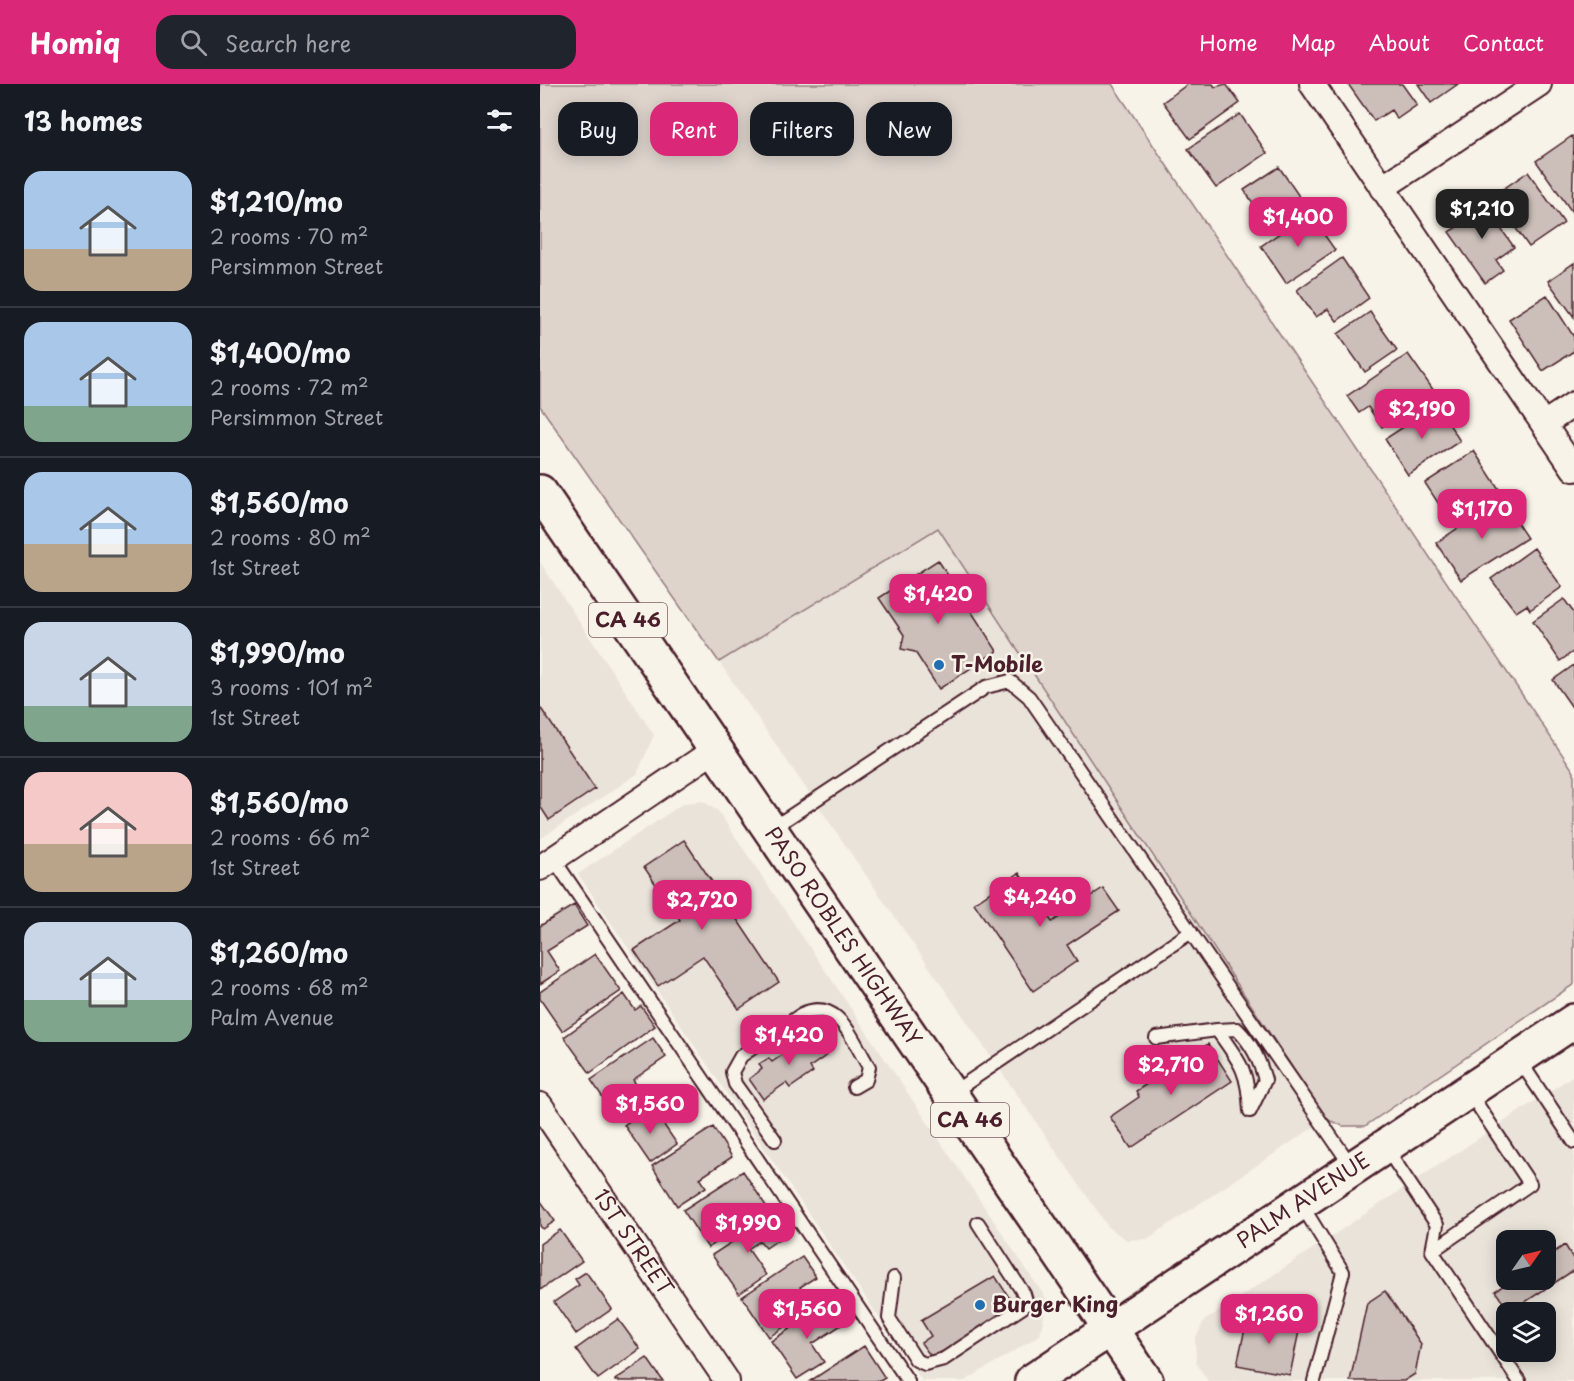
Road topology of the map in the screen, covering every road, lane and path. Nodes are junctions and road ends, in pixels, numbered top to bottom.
1 (1312, 84) edge
2 (1539, 84) edge
3 (1382, 188) junction
4 (1574, 404) edge
5 (1544, 424) junction
6 (1574, 469) edge
7 (540, 492) edge
8 (716, 749) junction
9 (771, 829) junction
10 (547, 863) edge
11 (1191, 932) junction
12 (1574, 1021) edge
13 (1217, 1030) junction
14 (1156, 1038) dead end
15 (1518, 1058) junction
16 (854, 1087) dead end
17 (1469, 1091) junction
18 (952, 1093) junction
19 (540, 1105) edge
20 (775, 1140) dead end
21 (1574, 1142) edge
22 (1385, 1147) junction
23 (1352, 1168) junction
24 (1301, 1203) junction
25 (978, 1223) dead end
26 (1432, 1251) junction
27 (894, 1278) dead end
28 (1111, 1328) junction
29 (727, 1381) edge
30 (908, 1381) edge
31 (1032, 1381) edge
32 (1146, 1381) edge
33 (1314, 1381) edge
34 (1519, 1381) edge

1 - 3 street
2 - 3 street
3 - 5 street
4 - 5 street
5 - 6 street
7 - 8 main road, PASO ROBLES HIGHWAY / CA 46
8 - 9 main road, PASO ROBLES HIGHWAY / CA 46
8 - 10 street
9 - 11 lane
9 - 18 main road, PASO ROBLES HIGHWAY / CA 46
10 - 30 lane
11 - 18 lane
11 - 23 lane
12 - 15 main road, PALM AVENUE
13 - 13 lane
13 - 14 lane
15 - 17 main road, PALM AVENUE
15 - 21 lane
16 - 20 lane
17 - 22 main road, PALM AVENUE
17 - 26 lane
18 - 28 main road, PASO ROBLES HIGHWAY / CA 46
19 - 29 street, 1ST STREET
22 - 23 main road, PALM AVENUE
22 - 26 lane
23 - 24 main road, PALM AVENUE
24 - 28 main road, PALM AVENUE
24 - 33 lane
25 - 27 lane
26 - 34 lane
28 - 31 main road, PALM AVENUE
28 - 32 main road, PASO ROBLES HIGHWAY / CA 46

